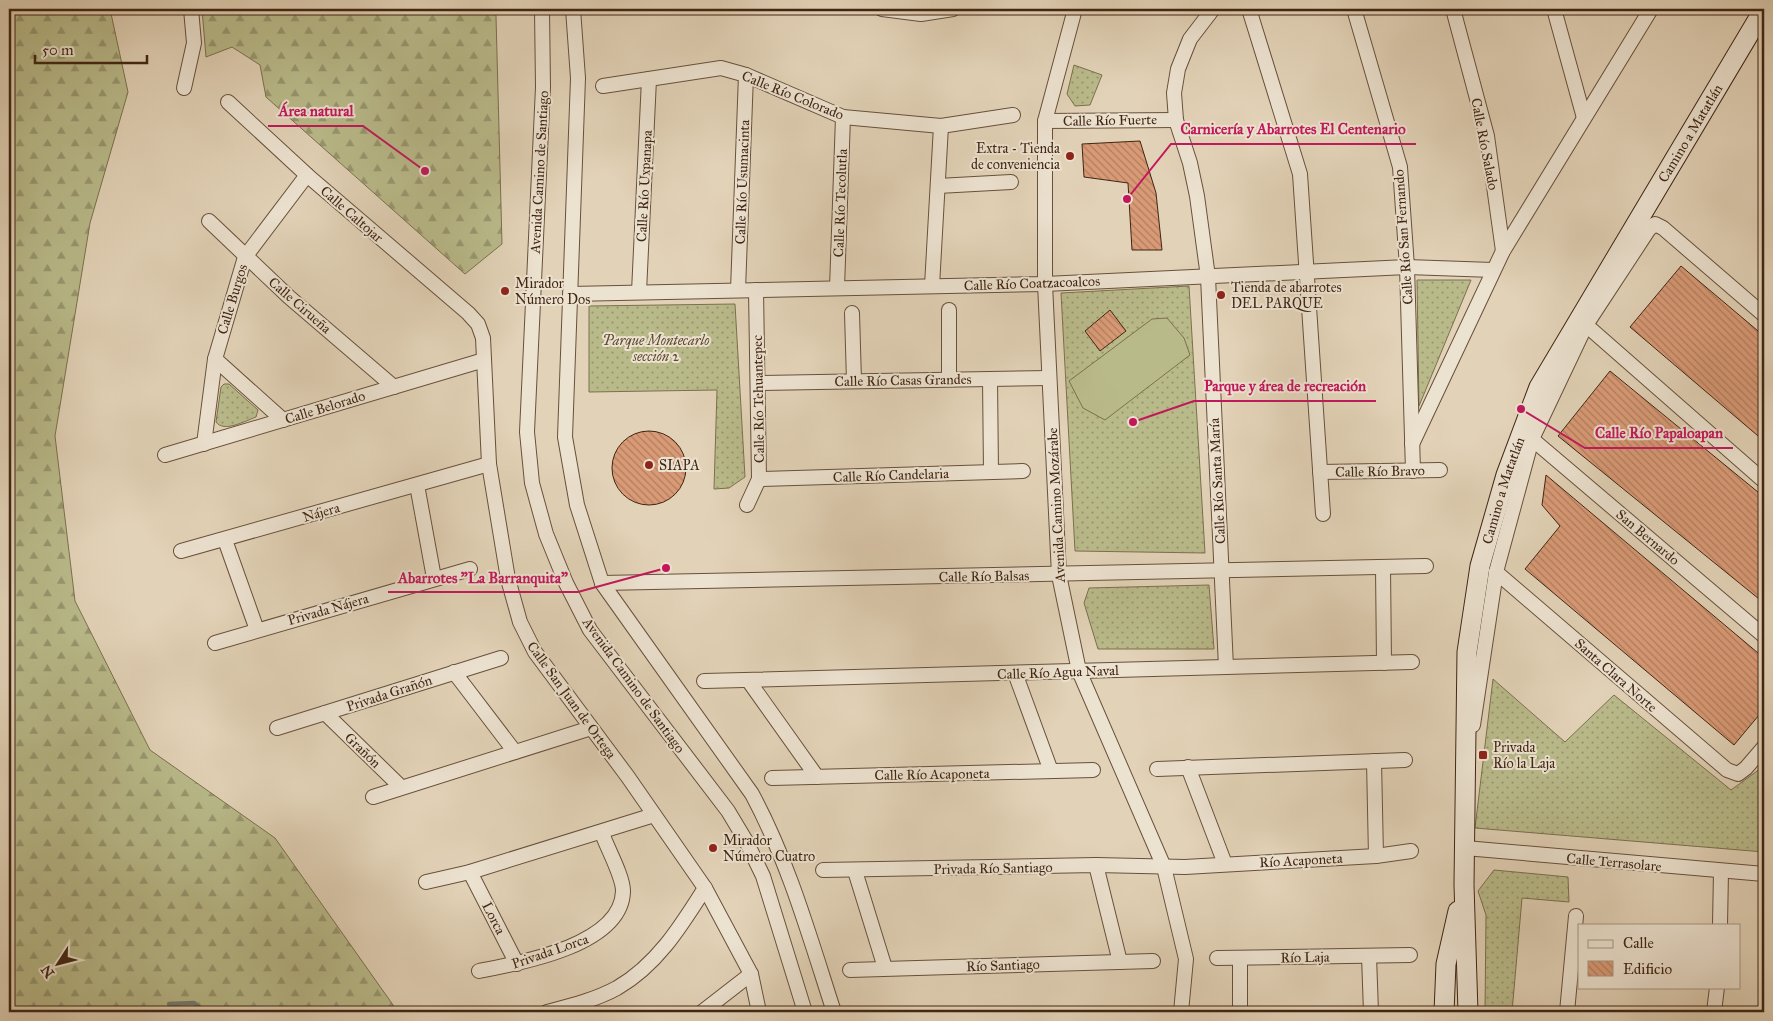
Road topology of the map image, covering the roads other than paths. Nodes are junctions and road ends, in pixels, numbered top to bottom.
1 (191, 9) edge
2 (542, 9) edge
3 (573, 9) edge
4 (882, 9) edge
5 (953, 9) edge
6 (1075, 9) edge
7 (1213, 9) edge
8 (1249, 9) edge
9 (1354, 9) edge
10 (1453, 9) edge
11 (1554, 9) edge
12 (1651, 9) edge
13 (1764, 9) edge
14 (746, 75) junction
15 (648, 79) junction
16 (603, 86) dead end
17 (184, 88) dead end
18 (228, 102) dead end
19 (1013, 115) dead end
20 (843, 117) junction
21 (1584, 118) junction
22 (1176, 120) junction
23 (1045, 121) junction
24 (941, 126) junction
25 (307, 175) junction
26 (1011, 182) dead end
27 (938, 186) junction
28 (209, 222) dead end
29 (1503, 251) junction
30 (245, 257) junction
31 (1407, 267) junction
32 (1493, 270) junction
33 (1308, 272) junction
34 (1208, 276) junction
35 (1045, 284) junction
36 (932, 286) junction
37 (837, 288) junction
38 (738, 290) junction
39 (756, 290) junction
40 (639, 292) junction
41 (570, 294) junction
42 (949, 310) dead end
43 (852, 313) dead end
44 (1764, 315) edge
45 (478, 324) joint
46 (1586, 325) junction
47 (215, 359) junction
48 (484, 360) junction
49 (1049, 378) junction
50 (950, 379) junction
51 (990, 379) junction
52 (854, 381) junction
53 (758, 383) junction
54 (394, 386) junction
55 (283, 420) junction
56 (1532, 438) junction
57 (204, 444) junction
58 (1412, 444) junction
59 (165, 455) dead end
60 (489, 464) junction
61 (1440, 470) dead end
62 (1023, 471) dead end
63 (1413, 471) junction
64 (990, 472) junction
65 (1320, 472) junction
66 (759, 479) junction
67 (1764, 481) edge
68 (417, 485) junction
69 (747, 505) dead end
70 (1323, 514) dead end
71 (224, 540) junction
72 (181, 551) dead end
73 (1426, 566) dead end
74 (1383, 567) junction
75 (470, 569) dead end
76 (1221, 571) junction
77 (1496, 572) junction
78 (1058, 575) junction
79 (434, 578) junction
80 (602, 583) junction
81 (257, 630) junction
82 (1764, 636) edge
83 (215, 644) dead end
84 (501, 658) dead end
85 (1412, 662) dead end
86 (1384, 663) junction
87 (1226, 667) junction
88 (1079, 671) junction
89 (454, 672) junction
90 (1015, 673) junction
91 (748, 680) junction
92 (704, 682) dead end
93 (325, 713) junction
94 (277, 728) dead end
95 (591, 728) junction
96 (1764, 747) edge
97 (515, 752) junction
98 (1405, 760) dead end
99 (1374, 761) junction
100 (1188, 767) junction
101 (1157, 769) dead end
102 (1093, 770) dead end
103 (1051, 771) junction
104 (1464, 773) junction
105 (818, 777) junction
106 (772, 778) dead end
107 (401, 787) junction
108 (373, 797) dead end
109 (654, 815) junction
110 (602, 833) junction
111 (1465, 848) junction
112 (1411, 851) dead end
113 (1376, 856) junction
114 (1225, 864) junction
115 (1096, 865) junction
116 (1164, 867) junction
117 (823, 870) dead end
118 (855, 871) junction
119 (470, 872) junction
120 (1721, 872) junction
121 (1764, 874) edge
122 (426, 882) dead end
123 (1464, 886) junction
124 (705, 888) junction
125 (1576, 916) dead end
126 (1720, 924) edge
127 (1410, 955) dead end
128 (1576, 955) edge
129 (1369, 956) junction
130 (1217, 958) dead end
131 (1240, 958) junction
132 (1153, 961) dead end
133 (1120, 962) junction
134 (518, 964) junction
135 (886, 968) junction
136 (850, 970) dead end
137 (480, 971) dead end
138 (750, 974) junction
139 (1716, 988) edge
140 (547, 1012) edge
141 (702, 1012) edge
142 (759, 1012) edge
143 (805, 1012) edge
144 (834, 1012) edge
145 (1181, 1012) edge
146 (1240, 1012) edge
147 (1371, 1012) edge
148 (1444, 1012) edge
149 (1468, 1012) edge
150 (1567, 1012) edge
151 (1714, 1012) edge

1 - 17 street
2 - 143 street, Avenida Camino de Santiago
3 - 41 street
4 - 5 street
6 - 23 street, Avenida Camino Mozárabe
7 - 22 street, Calle Río Santa María
8 - 33 street
9 - 31 street, Calle Río San Fernando
10 - 29 street, Calle Río Salado
11 - 21 street
12 - 21 street
13 - 104 street, Camino a Matatlán
14 - 15 street, Calle Río Colorado
14 - 20 street, Calle Río Colorado
14 - 38 street, Calle Río Usumacinta
15 - 16 street, Calle Río Colorado
15 - 40 street, Calle Río Uxpanapa
18 - 25 street, Calle Caltojar
19 - 24 street, Calle Río Colorado
20 - 24 street, Calle Río Colorado
20 - 37 street, Calle Río Tecolutla
21 - 29 street
22 - 23 street, Calle Río Fuerte
22 - 34 street, Calle Río Santa María
23 - 35 street, Avenida Camino Mozárabe
24 - 27 street
25 - 30 street, Calle Burgos
25 - 45 street, Calle Caltojar
26 - 27 street
27 - 36 street
28 - 30 street, Calle Cirueña
29 - 32 street
30 - 47 street, Calle Burgos
30 - 54 street, Calle Cirueña
31 - 32 street, Calle Río Coatzacoalcos
31 - 33 street, Calle Río Coatzacoalcos
31 - 58 street, Calle Río San Fernando
32 - 58 street
33 - 34 street, Calle Río Coatzacoalcos
33 - 65 street
34 - 35 street, Calle Río Coatzacoalcos
34 - 76 street, Calle Río Santa María
35 - 36 street, Calle Río Coatzacoalcos
35 - 49 street, Avenida Camino Mozárabe
36 - 37 street, Calle Río Coatzacoalcos
37 - 39 street, Calle Río Coatzacoalcos
38 - 39 street, Calle Río Coatzacoalcos
38 - 40 street, Calle Río Coatzacoalcos
39 - 53 street, Calle Río Tehuantepec
40 - 41 street, Calle Río Coatzacoalcos
41 - 80 street
42 - 50 street
43 - 52 street
44 - 46 street
45 - 48 street, Calle San Juan de Ortega
46 - 56 street
46 - 67 street
47 - 55 street
47 - 57 street, Calle Burgos
48 - 54 street, Calle Belorado
48 - 60 street, Calle San Juan de Ortega
49 - 51 street, Calle Río Casas Grandes
49 - 78 street, Avenida Camino Mozárabe
50 - 51 street, Calle Río Casas Grandes
50 - 52 street, Calle Río Casas Grandes
51 - 64 street
52 - 53 street, Calle Río Casas Grandes
53 - 66 street, Calle Río Tehuantepec
54 - 55 street, Calle Belorado
55 - 57 street, Calle Belorado
56 - 77 street
56 - 82 street, San Bernardo
57 - 59 street, Calle Belorado
58 - 63 street, Calle Río San Fernando
60 - 68 street, Nájera
60 - 95 street, Calle San Juan de Ortega
61 - 63 street, Calle Río Bravo
62 - 64 street, Calle Río Candelaria
63 - 65 street, Calle Río Bravo
64 - 66 street, Calle Río Candelaria
65 - 70 street
66 - 69 street, Calle Río Tehuantepec
68 - 71 street, Nájera
68 - 79 street
71 - 72 street, Nájera
71 - 81 street
73 - 74 street, Calle Río Balsas
74 - 76 street, Calle Río Balsas
74 - 86 street
75 - 79 street, Privada Nájera
76 - 78 street, Calle Río Balsas
76 - 87 street, Calle Río Santa María
77 - 96 street, Santa Clara Norte
77 - 104 street
78 - 80 street, Calle Río Balsas
78 - 88 street, Avenida Camino Mozárabe
79 - 81 street, Privada Nájera
80 - 144 street
81 - 83 street, Privada Nájera
84 - 89 street, Privada Grañón
85 - 86 street, Calle Río Agua Naval
86 - 87 street, Calle Río Agua Naval
87 - 88 street, Calle Río Agua Naval
88 - 90 street, Calle Río Agua Naval
88 - 116 street, Avenida Camino Mozárabe
89 - 93 street, Privada Grañón
89 - 97 street
90 - 91 street, Calle Río Agua Naval
90 - 103 street
91 - 92 street, Calle Río Agua Naval
91 - 105 street
93 - 94 street, Privada Grañón
93 - 107 street, Grañón
95 - 97 street
95 - 109 street, Calle San Juan de Ortega
97 - 107 street
98 - 99 street
99 - 100 street
99 - 113 street
100 - 101 street
100 - 114 street
102 - 103 street, Calle Río Acaponeta
103 - 105 street, Calle Río Acaponeta
104 - 111 street, Camino a Matatlán
105 - 106 street, Calle Río Acaponeta
107 - 108 street
109 - 110 street
109 - 124 street, Calle San Juan de Ortega
110 - 119 street
110 - 134 street, Privada Lorca
111 - 120 street, Calle Terrasolare
111 - 123 street, Camino a Matatlán
112 - 113 street, Río Acaponeta
113 - 114 street, Río Acaponeta
114 - 116 street, Río Acaponeta
115 - 116 street, Privada Río Santiago
115 - 118 street, Privada Río Santiago
115 - 133 street
116 - 145 street, Avenida Camino Mozárabe
117 - 118 street, Privada Río Santiago
118 - 135 street
119 - 122 street
119 - 134 street, Lorca
120 - 121 street, Calle Terrasolare
120 - 126 street
123 - 148 street, Camino a Matatlán
123 - 149 street, Camino a Matatlán
124 - 138 street, Calle San Juan de Ortega
124 - 140 street
125 - 128 street
127 - 129 street, Río Laja
128 - 150 street
129 - 131 street, Río Laja
129 - 147 street
130 - 131 street, Río Laja
131 - 146 street
132 - 133 street, Río Santiago
133 - 135 street, Río Santiago
134 - 137 street, Privada Lorca
135 - 136 street, Río Santiago
138 - 141 street
138 - 142 street, Calle San Juan de Ortega
139 - 151 street

